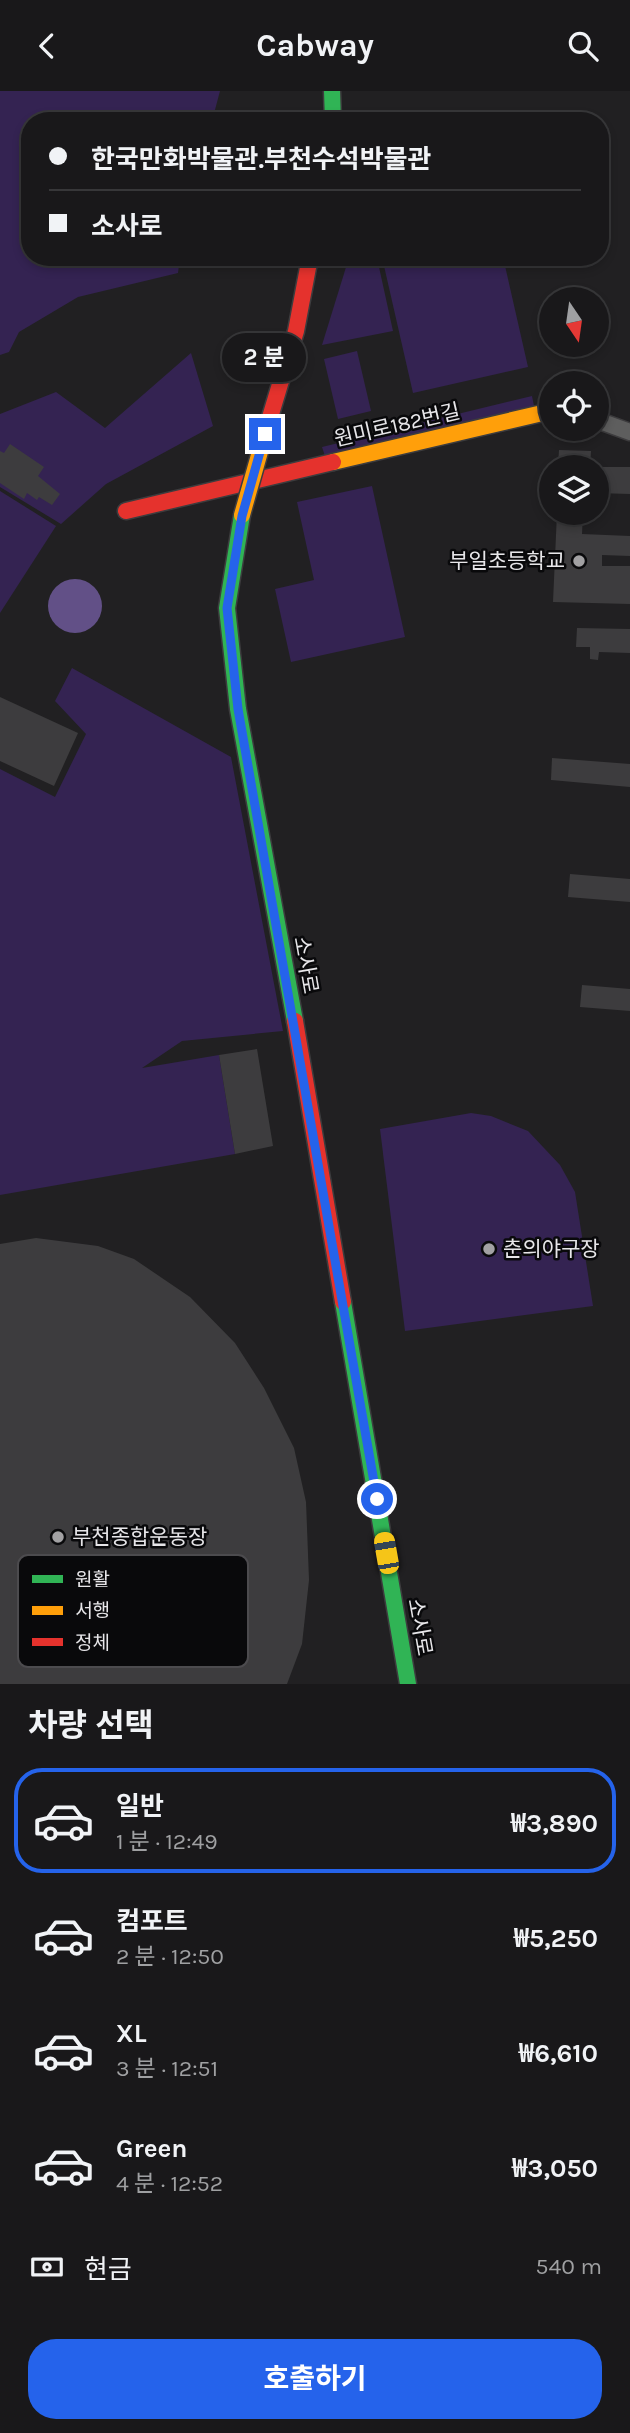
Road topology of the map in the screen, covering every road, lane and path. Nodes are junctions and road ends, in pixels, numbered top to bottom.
1 (332, 91) edge
2 (333, 112) edge
3 (308, 266) edge
4 (539, 414) edge
5 (609, 424) edge
6 (630, 432) edge
7 (126, 511) dead end
8 (408, 1684) edge

1 - 2 street
3 - 8 street, 소사로, bridge
4 - 7 street, 원미로182번길
5 - 6 street

